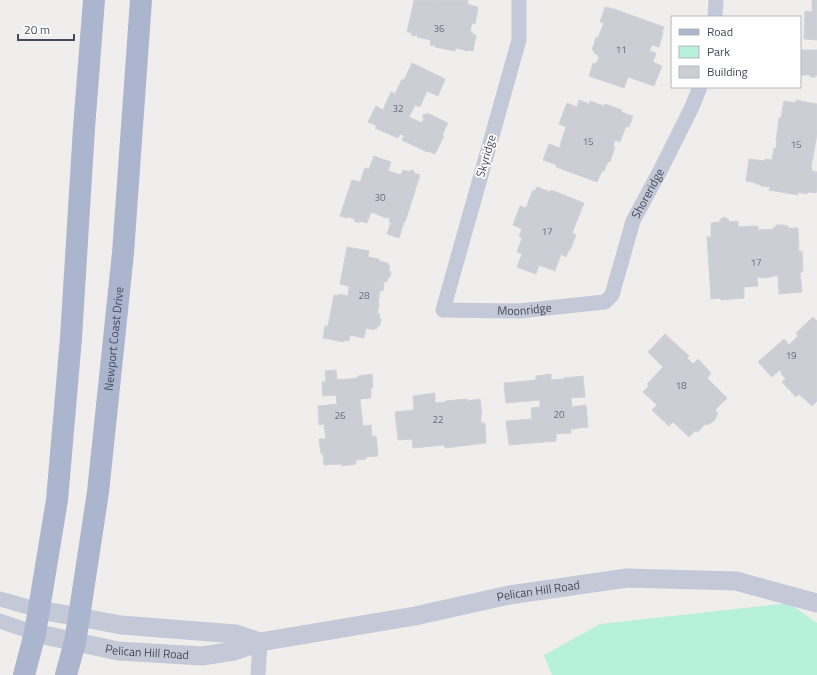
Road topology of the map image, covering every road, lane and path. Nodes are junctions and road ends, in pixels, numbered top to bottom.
1 (94, 0) edge
2 (141, 0) edge
3 (518, 0) edge
4 (716, 0) edge
5 (715, 16) edge
6 (700, 88) edge
7 (605, 302) joint
8 (443, 310) joint
9 (0, 599) edge
10 (817, 602) edge
11 (39, 610) junction
12 (79, 616) junction
13 (0, 621) edge
14 (34, 633) junction
15 (74, 642) junction
16 (260, 642) junction
17 (24, 675) edge
18 (66, 675) edge
19 (258, 675) edge

1 - 11 main road
2 - 12 main road, Newport Coast Drive
3 - 8 street, Skyridge
4 - 5 street
6 - 7 street, Shoreridge
7 - 8 street, Moonridge
9 - 11 street
10 - 16 street, Pelican Hill Road
11 - 12 street, Pelican Hill Road
11 - 14 main road
12 - 15 main road, Newport Coast Drive
12 - 16 street, Pelican Hill Road
13 - 14 street
14 - 15 street, Pelican Hill Road
14 - 17 main road
15 - 16 street, Pelican Hill Road
15 - 18 main road, Newport Coast Drive
16 - 19 street

